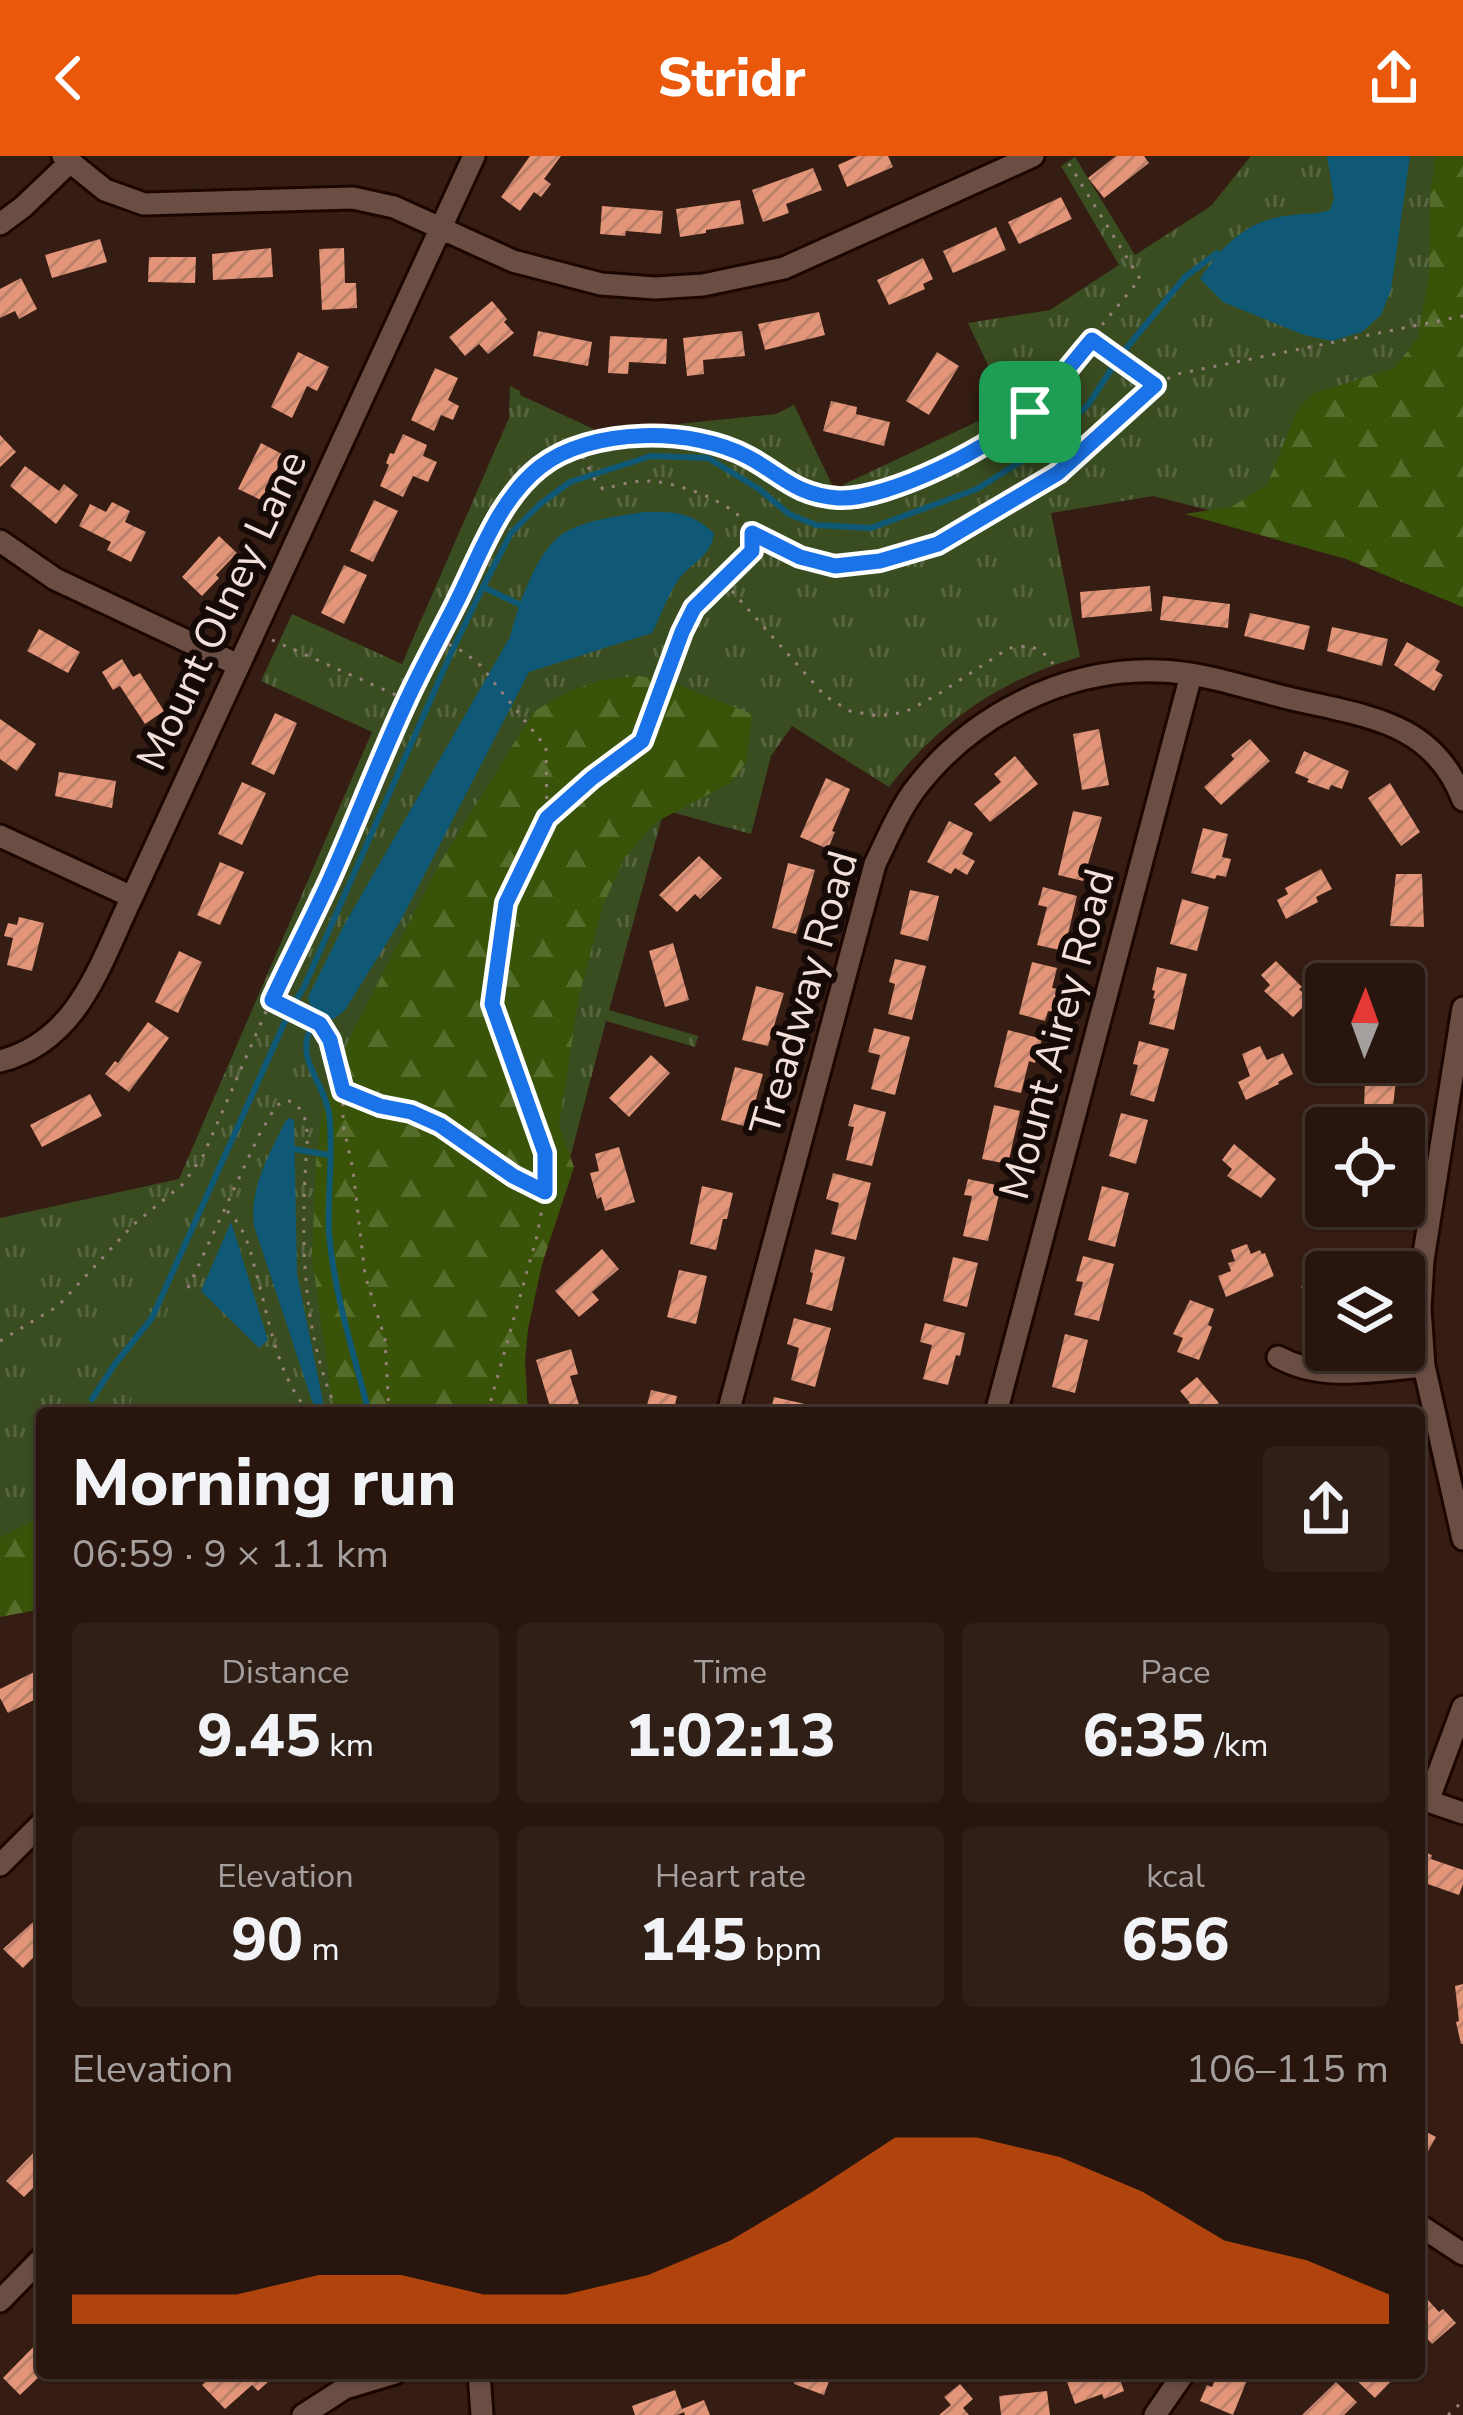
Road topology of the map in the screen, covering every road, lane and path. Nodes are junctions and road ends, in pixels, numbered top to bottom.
1 (474, 156) edge
2 (1033, 156) edge
3 (1064, 156) edge
4 (66, 159) edge
5 (0, 224) edge
6 (441, 227) junction
7 (1463, 316) edge
8 (1092, 340) junction
9 (1155, 385) junction
10 (578, 447) junction
11 (752, 533) junction
12 (0, 541) edge
13 (723, 581) junction
14 (253, 631) junction
15 (438, 639) junction
16 (238, 665) junction
17 (1191, 675) junction
18 (1062, 685) junction
19 (407, 700) junction
20 (1463, 800) edge
21 (547, 818) junction
22 (0, 836) edge
23 (132, 896) junction
24 (272, 1000) junction
25 (1463, 1008) edge
26 (0, 1061) edge
27 (343, 1091) junction
28 (307, 1145) dead end
29 (306, 1158) dead end
30 (545, 1192) junction
31 (225, 1210) junction
32 (1424, 1251) edge
33 (188, 1288) dead end
34 (0, 1341) edge
35 (1278, 1357) dead end
36 (1305, 1369) edge
37 (1425, 1370) edge
38 (1315, 1371) edge
39 (1355, 1371) edge
40 (305, 1407) edge
41 (336, 1407) edge
42 (388, 1407) edge
43 (490, 1407) edge
44 (730, 1407) edge
45 (998, 1407) edge
46 (1463, 1539) edge
47 (1463, 1707) edge
48 (1425, 1794) edge
49 (1425, 1800) edge
50 (1463, 1814) edge
51 (36, 1829) edge
52 (0, 1865) edge
53 (1425, 2229) edge
54 (1463, 2254) edge
55 (36, 2264) edge
56 (0, 2301) edge
57 (375, 2379) edge
58 (479, 2379) edge
59 (1180, 2379) edge
60 (1463, 2401) edge
61 (303, 2415) edge
62 (482, 2415) edge
63 (1155, 2415) edge
64 (1448, 2415) edge

1 - 6 street, Mount Olney Lane
2 - 6 street
3 - 8 path
4 - 5 street
4 - 6 street
6 - 14 street, Mount Olney Lane
7 - 9 path
8 - 9 path
8 - 10 path
9 - 11 path
10 - 11 path
10 - 15 path
11 - 13 path
12 - 16 street
13 - 18 path
13 - 21 path
14 - 16 street, Mount Olney Lane
14 - 19 path
15 - 19 path
15 - 21 path
16 - 23 street, Mount Olney Lane
17 - 18 street, Treadway Road
17 - 20 street, Treadway Road
17 - 45 street, Mount Airey Road
18 - 44 street, Treadway Road
19 - 24 path
21 - 30 path
22 - 23 street
23 - 26 street, Mount Olney Lane
24 - 27 path
24 - 34 path
25 - 32 street
27 - 30 path
27 - 42 path
28 - 31 path
29 - 41 path
30 - 43 path
31 - 33 path
31 - 40 path
35 - 36 street
37 - 46 street
38 - 39 street
47 - 48 street
49 - 50 street
51 - 52 street
53 - 54 street
55 - 56 street
57 - 61 street
58 - 62 street
59 - 63 street
60 - 64 path

